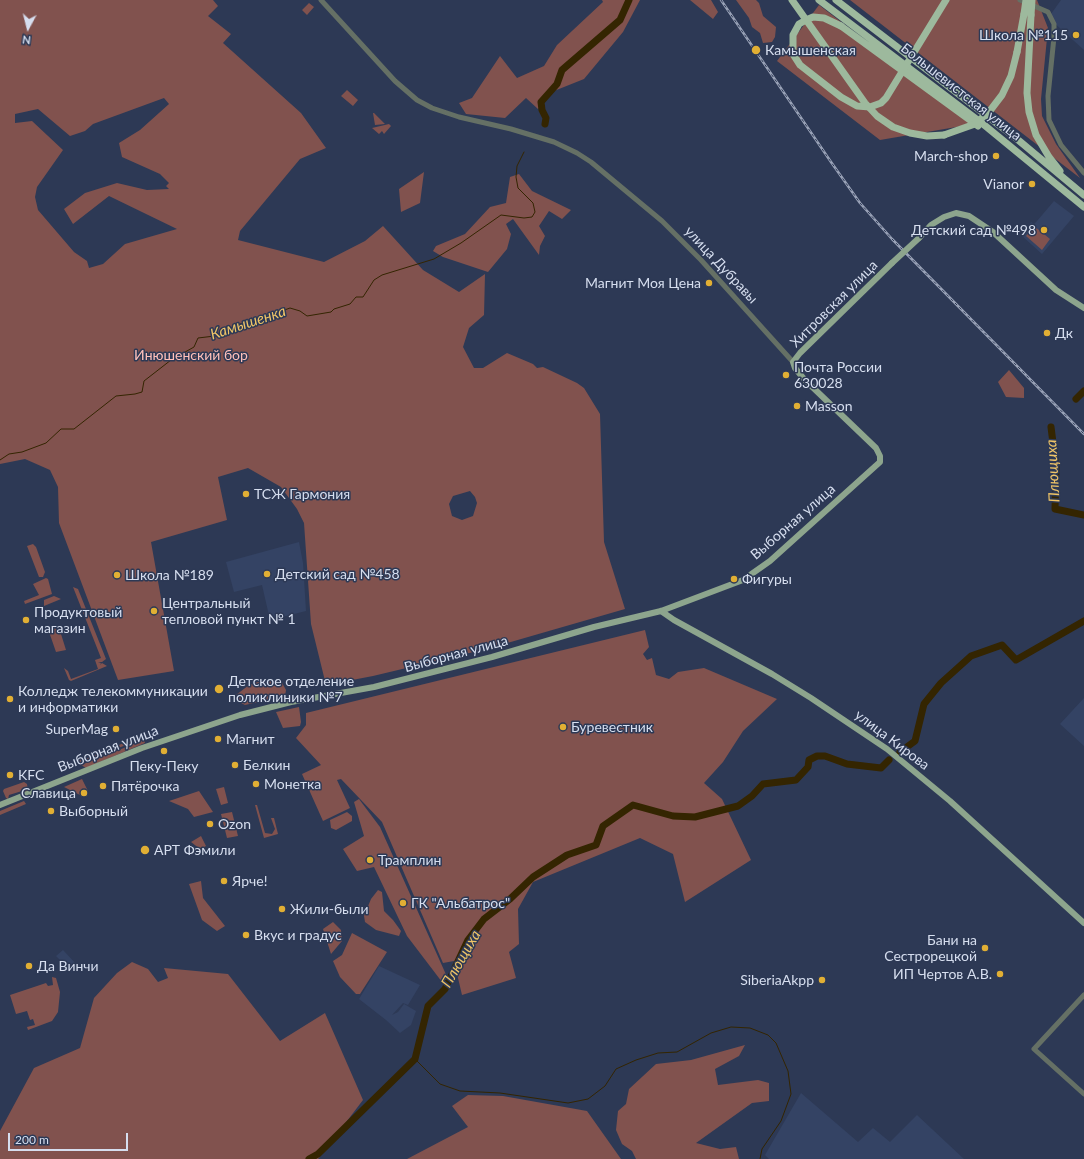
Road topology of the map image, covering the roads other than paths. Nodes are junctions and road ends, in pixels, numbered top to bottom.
1 (321, 0) edge
2 (792, 0) edge
3 (819, 0) edge
4 (836, 0) edge
5 (946, 0) edge
6 (1020, 0) edge
7 (1026, 0) edge
8 (1032, 0) edge
9 (1027, 14) junction
10 (1032, 164) junction
11 (1084, 173) edge
12 (1072, 185) junction
13 (1084, 195) edge
14 (1084, 207) edge
15 (1084, 308) edge
16 (793, 362) junction
17 (881, 458) joint
18 (662, 611) junction
19 (0, 805) edge
20 (1084, 923) edge
21 (1084, 995) edge
22 (1084, 1094) edge

1 - 16 street, улица Дубравы
2 - 9 highway, bridge
3 - 10 highway, Большевистская улица
4 - 12 highway, Большевистская улица
5 - 10 highway, bridge
6 - 11 street
7 - 9 highway, bridge
8 - 9 highway, bridge
9 - 12 highway
10 - 14 highway, Большевистская улица
12 - 13 highway, Большевистская улица
15 - 16 main road, Хитровская улица, bridge
16 - 17 main road, улица Дубравы
17 - 18 main road, Выборная улица
18 - 19 main road, Выборная улица
18 - 20 main road, улица Кирова
21 - 22 street

